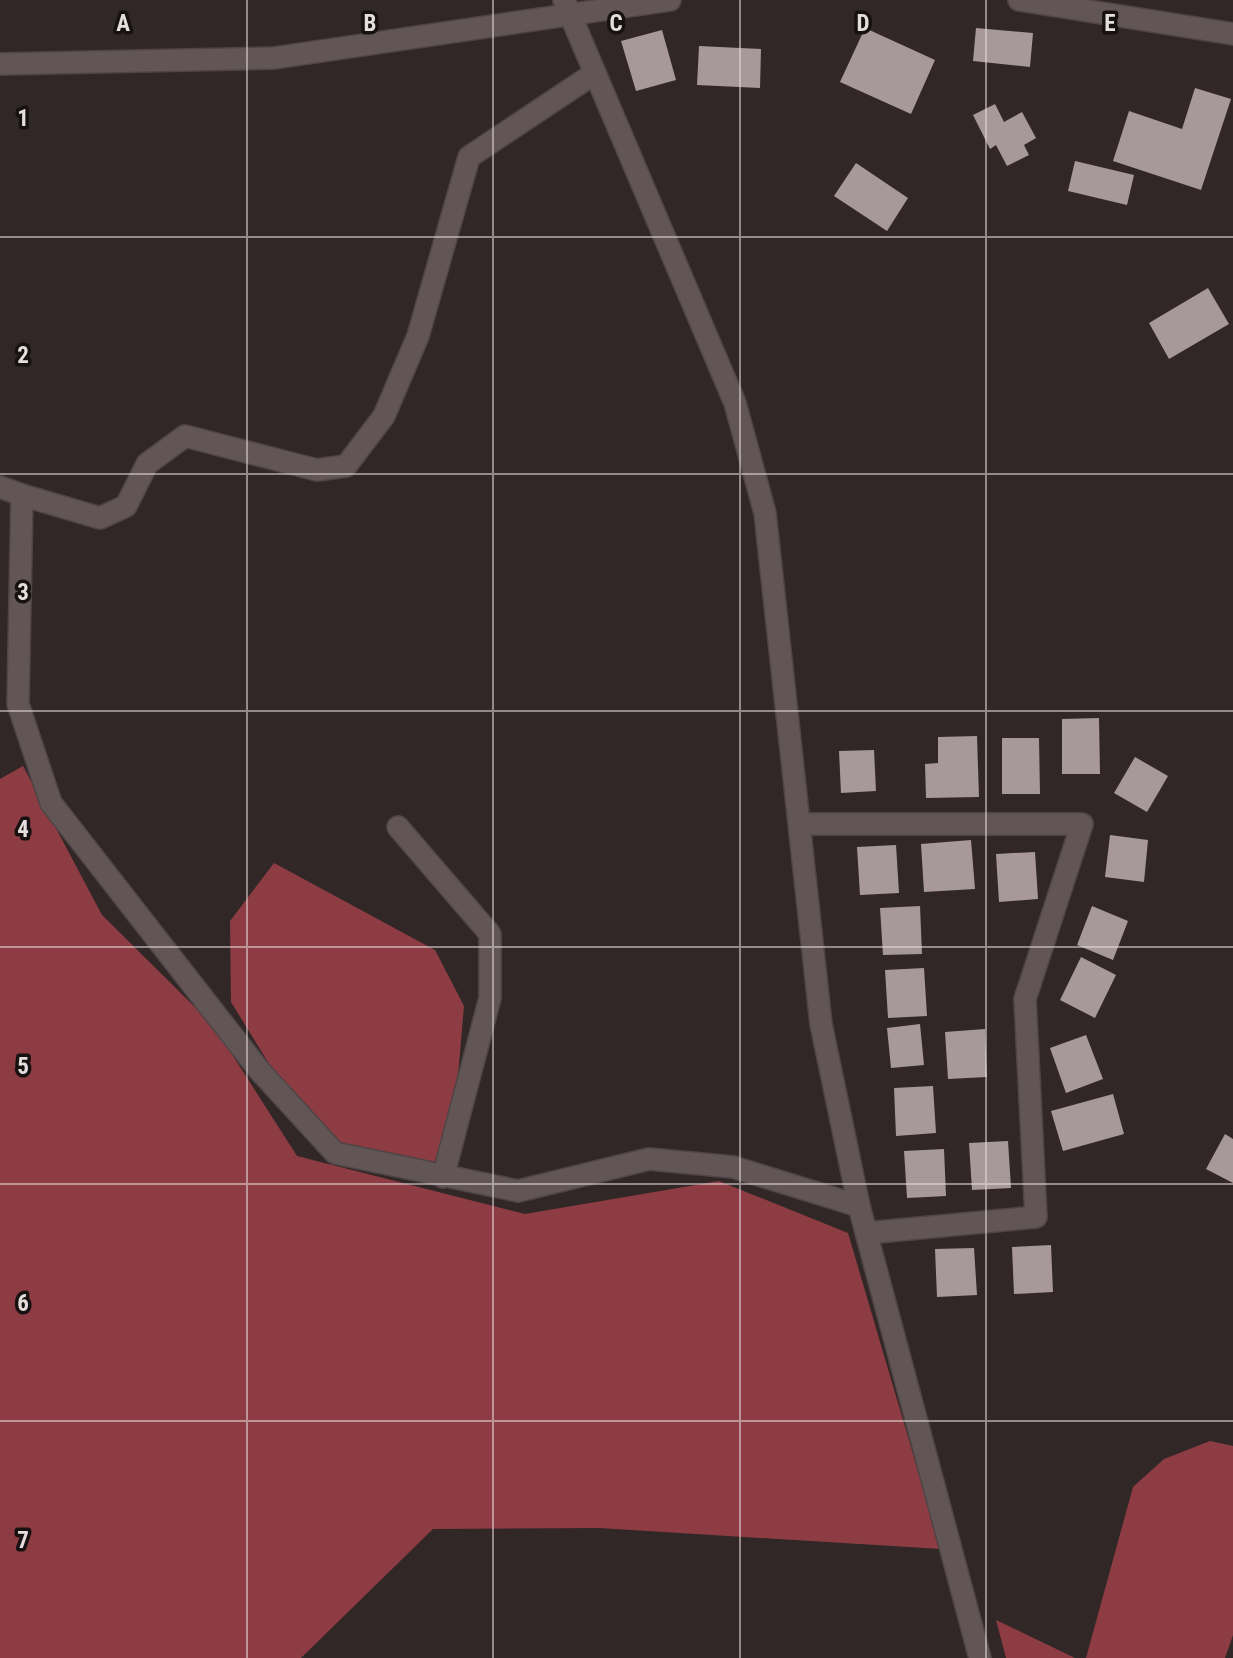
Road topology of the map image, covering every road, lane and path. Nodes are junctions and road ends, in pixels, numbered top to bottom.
1 (670, 0) edge
2 (1019, 0) edge
3 (567, 7) edge
4 (1233, 34) edge
5 (0, 64) edge
6 (595, 73) junction
7 (0, 487) edge
8 (22, 495) junction
9 (801, 824) junction
10 (398, 827) dead end
11 (443, 1177) junction
12 (859, 1206) junction
13 (867, 1233) junction
14 (980, 1658) edge

1 - 3 street
2 - 4 street
3 - 5 street
3 - 6 street
6 - 8 street
6 - 9 street
7 - 8 street
8 - 11 street
9 - 12 street
9 - 13 street
10 - 11 street
11 - 12 street
12 - 13 street
13 - 14 street

